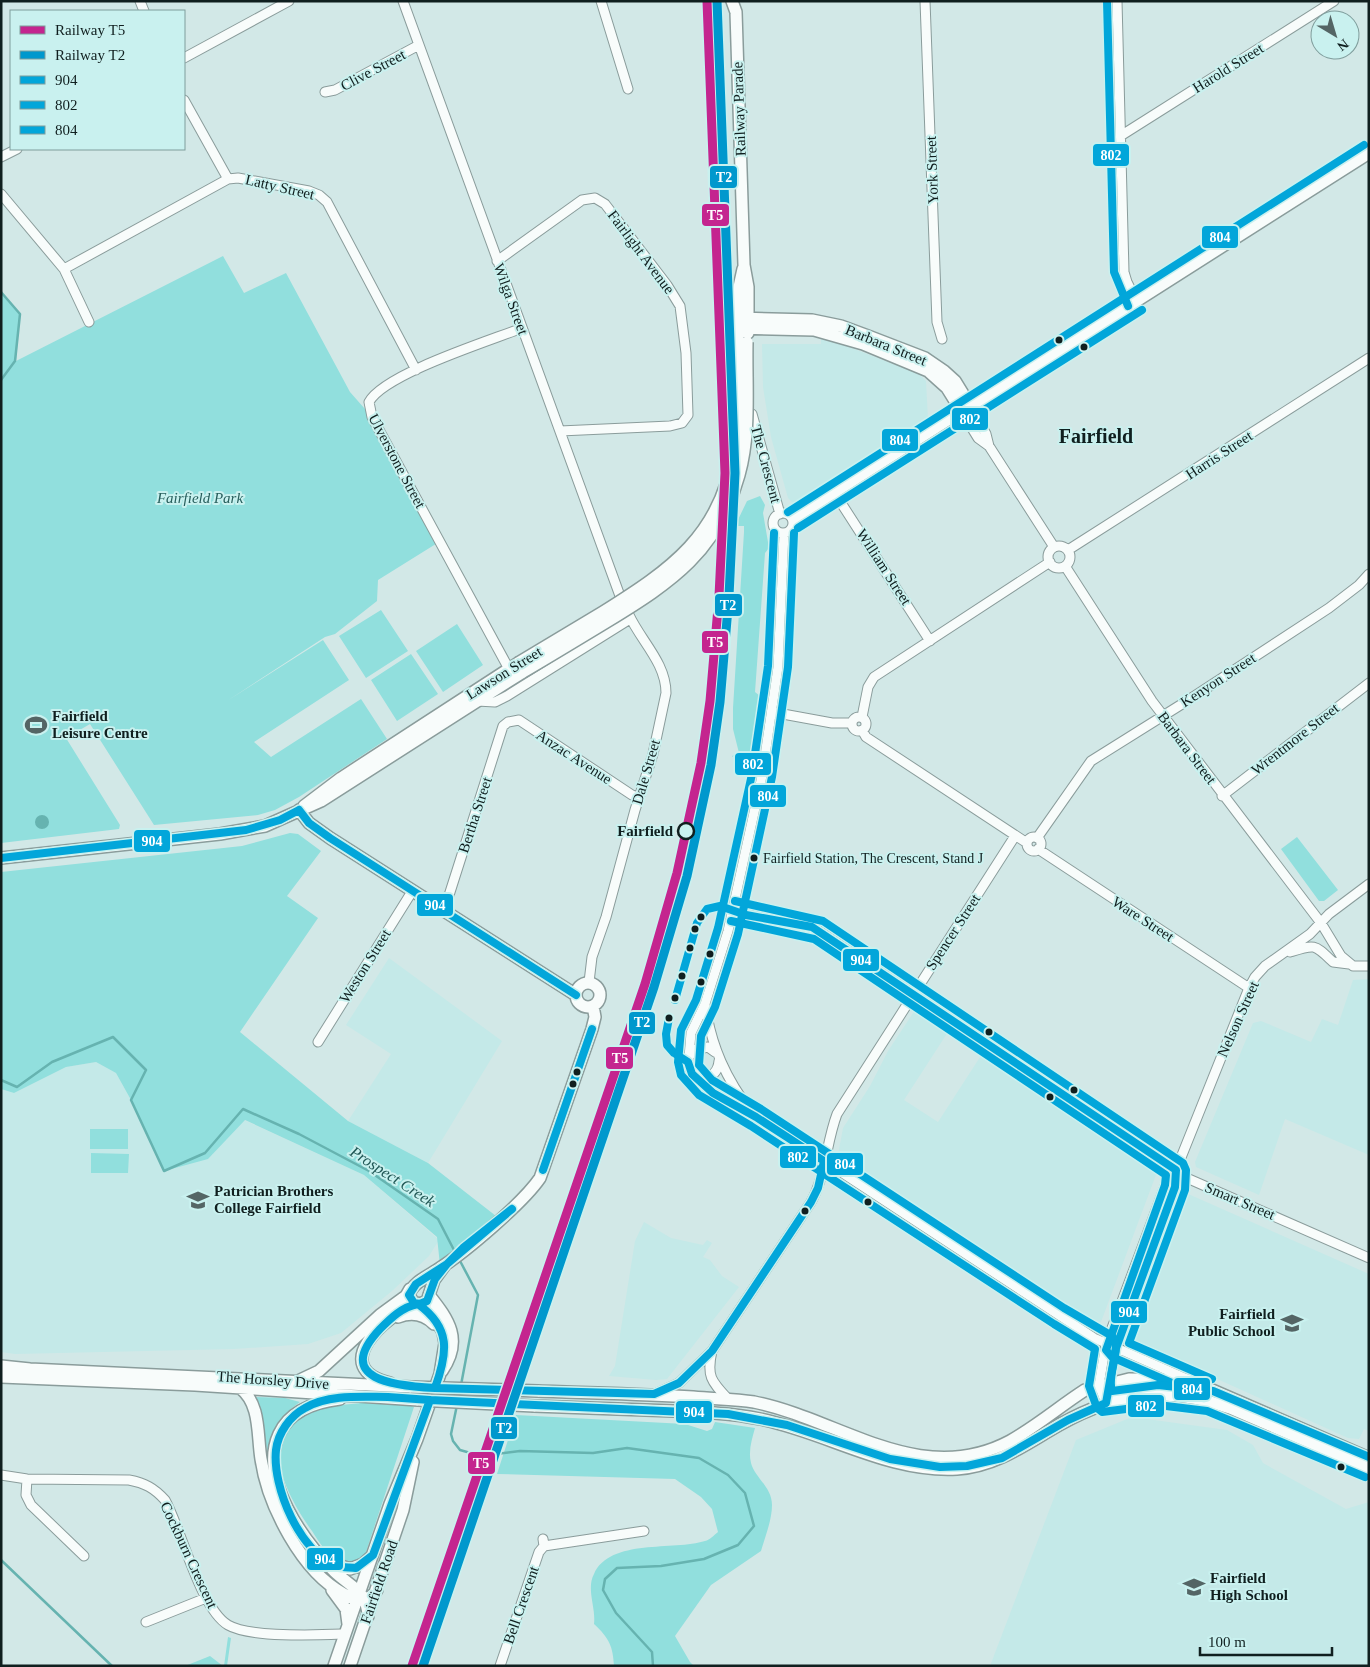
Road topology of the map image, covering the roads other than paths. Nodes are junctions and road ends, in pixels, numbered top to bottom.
1 (288, 1) edge
2 (403, 1) edge
3 (600, 1) edge
4 (925, 1) edge
5 (1117, 1) edge
6 (1334, 1) edge
7 (735, 5) edge
8 (419, 45) junction
9 (185, 57) edge
10 (628, 89) dead end
11 (325, 92) dead end
12 (185, 102) edge
13 (1122, 135) junction
14 (15, 150) edge
15 (1369, 153) edge
16 (1, 157) edge
17 (228, 179) junction
18 (1, 194) edge
19 (497, 261) junction
20 (64, 269) junction
21 (1137, 302) junction
22 (89, 322) dead end
23 (743, 323) junction
24 (522, 328) junction
25 (942, 339) dead end
26 (1369, 358) edge
27 (416, 370) junction
28 (967, 409) junction
29 (752, 414) dead end
30 (560, 431) junction
31 (836, 495) junction
32 (780, 514) junction
33 (793, 520) junction
34 (784, 533) junction
35 (1054, 547) junction
36 (1068, 550) junction
37 (1050, 562) junction
38 (1064, 566) junction
39 (1369, 574) edge
40 (620, 596) dead end
41 (630, 617) joint
42 (930, 641) junction
43 (517, 668) junction
44 (1369, 682) edge
45 (477, 701) junction
46 (772, 712) junction
47 (1163, 716) junction
48 (862, 717) junction
49 (508, 722) joint
50 (852, 723) junction
51 (862, 730) junction
52 (1222, 796) junction
53 (639, 798) junction
54 (299, 810) junction
55 (1015, 836) junction
56 (1037, 838) junction
57 (1027, 843) junction
58 (1038, 849) junction
59 (1, 858) edge
60 (1369, 884) edge
61 (412, 890) junction
62 (444, 911) junction
63 (733, 911) junction
64 (1321, 923) junction
65 (1283, 954) junction
66 (1349, 964) junction
67 (1369, 966) edge
68 (589, 982) junction
69 (1249, 988) junction
70 (912, 993) junction
71 (576, 995) junction
72 (705, 1004) junction
73 (593, 1006) junction
74 (318, 1042) dead end
75 (689, 1057) junction
76 (717, 1057) junction
77 (696, 1076) junction
78 (756, 1117) junction
79 (824, 1161) junction
80 (1176, 1170) junction
81 (1369, 1258) edge
82 (446, 1265) junction
83 (413, 1287) junction
84 (429, 1294) junction
85 (417, 1304) junction
86 (381, 1327) junction
87 (1106, 1344) junction
88 (1116, 1348) junction
89 (712, 1351) junction
90 (442, 1356) junction
91 (1, 1366) edge
92 (440, 1374) junction
93 (1, 1377) edge
94 (270, 1380) junction
95 (1189, 1380) junction
96 (1104, 1384) junction
97 (240, 1388) junction
98 (411, 1388) junction
99 (654, 1394) junction
100 (366, 1397) junction
101 (729, 1400) junction
102 (1106, 1403) junction
103 (417, 1439) junction
104 (1369, 1458) edge
105 (1369, 1468) edge
106 (1, 1475) edge
107 (27, 1479) junction
108 (644, 1531) dead end
109 (316, 1551) junction
110 (373, 1555) junction
111 (84, 1556) dead end
112 (327, 1584) junction
113 (377, 1590) junction
114 (206, 1598) junction
115 (361, 1598) junction
116 (368, 1616) junction
117 (146, 1622) dead end
118 (347, 1630) junction
119 (334, 1666) edge
120 (350, 1666) edge
121 (500, 1666) edge

1 - 9 street
2 - 8 street, Wilga Street
3 - 10 street
4 - 25 street, York Street
5 - 13 street
6 - 13 street, Harold Street
7 - 23 main road, Railway Parade
8 - 11 street, Clive Street
8 - 19 street, Wilga Street
12 - 17 street
13 - 21 street
14 - 16 street
15 - 21 main road
17 - 20 street, Latty Street
17 - 27 street, Latty Street
18 - 20 street
19 - 24 street, Wilga Street
19 - 30 street, Fairlight Avenue
20 - 22 street
21 - 28 main road
23 - 28 main road, Barbara Street
23 - 43 main road, Lawson Street, bridge
24 - 27 street, Ulverstone Street
24 - 30 street, Wilga Street
26 - 36 street, Harris Street
27 - 43 street, Ulverstone Street
28 - 31 street
28 - 35 street, Barbara Street
29 - 32 street, The Crescent
30 - 40 street, Wilga Street
31 - 33 street
31 - 42 street, William Street
32 - 33 street
32 - 34 street
33 - 34 street
34 - 46 street
35 - 36 street
35 - 37 street
36 - 38 street
37 - 38 street
37 - 42 street
38 - 47 street, Barbara Street
39 - 47 street, Kenyon Street
41 - 45 street, Lawson Street
41 - 53 street, Dale Street
42 - 48 street
43 - 45 main road, Lawson Street
43 - 54 main road, Lawson Street
44 - 52 street, Wrentmore Street
45 - 54 main road, Lawson Street
46 - 50 street
46 - 63 street
47 - 52 street, Barbara Street
47 - 56 street, Kenyon Street
48 - 50 street
48 - 51 street
49 - 53 street, Anzac Avenue
49 - 62 street, Bertha Street
50 - 51 street
51 - 55 street
52 - 64 street, Barbara Street
53 - 68 street, Dale Street
54 - 59 main road
54 - 61 main road
55 - 57 street
55 - 70 street, Spencer Street
56 - 57 street
56 - 58 street
57 - 58 street
58 - 69 street, Ware Street
60 - 64 street, Nelson Street
61 - 62 main road
61 - 74 street, Weston Street
62 - 71 main road
63 - 70 street, Smart Street
63 - 72 street
64 - 65 street, Nelson Street
64 - 66 street, Barbara Street
65 - 66 street
65 - 69 street, Nelson Street
66 - 67 street
68 - 71 main road
68 - 73 main road
69 - 80 street, Nelson Street
70 - 79 street, Spencer Street
70 - 80 street, Smart Street
71 - 73 main road
72 - 75 street
72 - 76 street
73 - 82 main road
75 - 76 street
75 - 77 street
76 - 77 street
76 - 78 street
77 - 78 street
78 - 79 street
79 - 87 street
79 - 89 street, Spencer Street
80 - 81 street, Smart Street
80 - 87 street, Nelson Street
80 - 88 street, Nelson Street
82 - 83 main road
82 - 84 main road
83 - 84 main road
83 - 85 main road
83 - 94 main road
84 - 85 main road
84 - 92 main road
85 - 86 main road
85 - 90 main road
86 - 90 main road
86 - 98 main road
87 - 88 street
87 - 96 street, Nelson Street
88 - 95 street
88 - 96 street, Nelson Street
89 - 99 street, Spencer Street
89 - 101 street
90 - 92 main road
91 - 94 main road, The Horsley Drive
92 - 103 main road, Fairfield Road
93 - 97 main road, The Horsley Drive
94 - 98 main road, The Horsley Drive
95 - 96 main road, The Horsley Drive
95 - 104 main road, The Horsley Drive
96 - 101 main road, The Horsley Drive
96 - 102 street
97 - 100 main road, The Horsley Drive
97 - 112 main road
98 - 99 main road, The Horsley Drive, bridge
99 - 101 main road, The Horsley Drive
100 - 102 main road, bridge
100 - 109 main road
102 - 105 main road
103 - 110 main road, Fairfield Road
103 - 113 main road, Fairfield Road
106 - 107 street, Cockburn Crescent
107 - 111 street
107 - 114 street, Cockburn Crescent
108 - 121 street, Bell Crescent
109 - 110 main road
109 - 115 main road
110 - 115 main road, Fairfield Road
112 - 115 main road
112 - 118 main road
113 - 115 main road
113 - 116 main road, Fairfield Road
114 - 117 street
114 - 118 street, Cockburn Crescent
115 - 116 main road
115 - 118 main road, Fairfield Road
116 - 120 main road, Fairfield Road
118 - 119 main road, Fairfield Road

